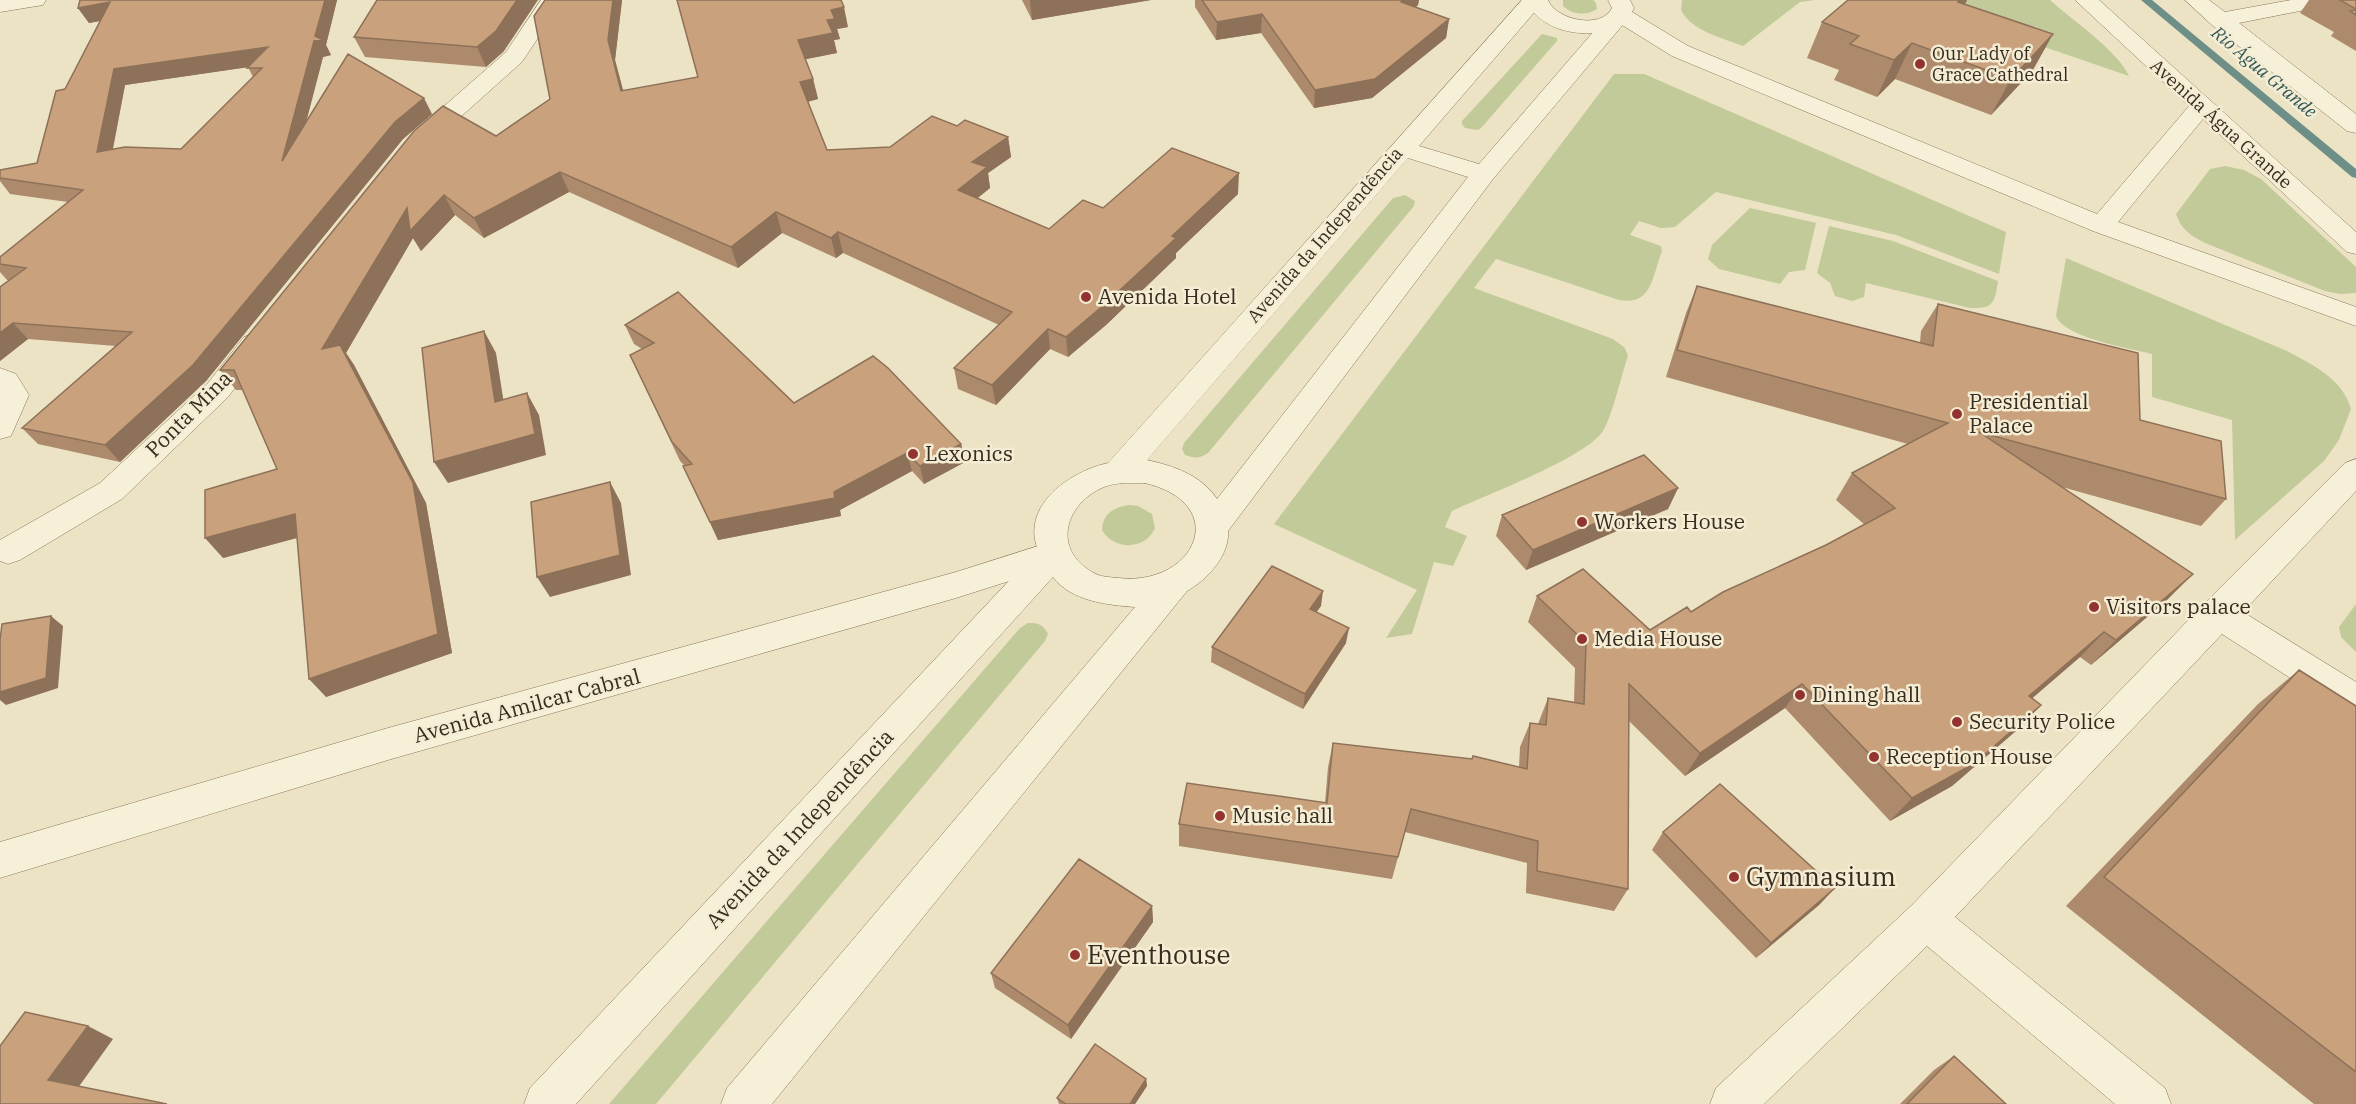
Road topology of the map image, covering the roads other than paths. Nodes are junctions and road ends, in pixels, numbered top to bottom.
1 (35, 0) edge
2 (552, 0) edge
3 (1535, 0) edge
4 (2086, 0) edge
5 (2196, 0) edge
6 (2325, 0) edge
7 (0, 6) edge
8 (1622, 9) edge
9 (2220, 20) junction
10 (2202, 106) junction
11 (2356, 126) edge
12 (1402, 148) junction
13 (399, 163) edge
14 (1484, 174) junction
15 (2102, 225) junction
16 (2356, 246) edge
17 (2356, 316) edge
18 (272, 322) edge
19 (0, 378) edge
20 (0, 428) edge
21 (2356, 471) edge
22 (1118, 472) junction
23 (1213, 527) junction
24 (3, 549) edge
25 (1054, 554) junction
26 (1173, 585) junction
27 (2217, 613) junction
28 (2356, 701) edge
29 (0, 860) edge
30 (1926, 919) junction
31 (546, 1104) edge
32 (743, 1104) edge
33 (1732, 1104) edge
34 (2148, 1104) edge

1 - 7 street
2 - 13 street
3 - 8 street
3 - 12 street, Avenida da Independência
4 - 10 street, Avenida Água Grande
5 - 9 street
6 - 9 street
8 - 14 street
8 - 15 street
9 - 11 street
10 - 15 street
10 - 16 street, Avenida Água Grande
12 - 14 street
12 - 22 street, Avenida da Independência
14 - 23 street
15 - 17 street
18 - 24 street, Ponta Mina
19 - 20 street
21 - 27 street
22 - 23 street
22 - 25 street
23 - 26 street
25 - 26 street
25 - 29 street, Avenida Amilcar Cabral
25 - 31 street, Avenida da Independência
26 - 32 street
27 - 28 street
27 - 30 street
30 - 33 street
30 - 34 street

